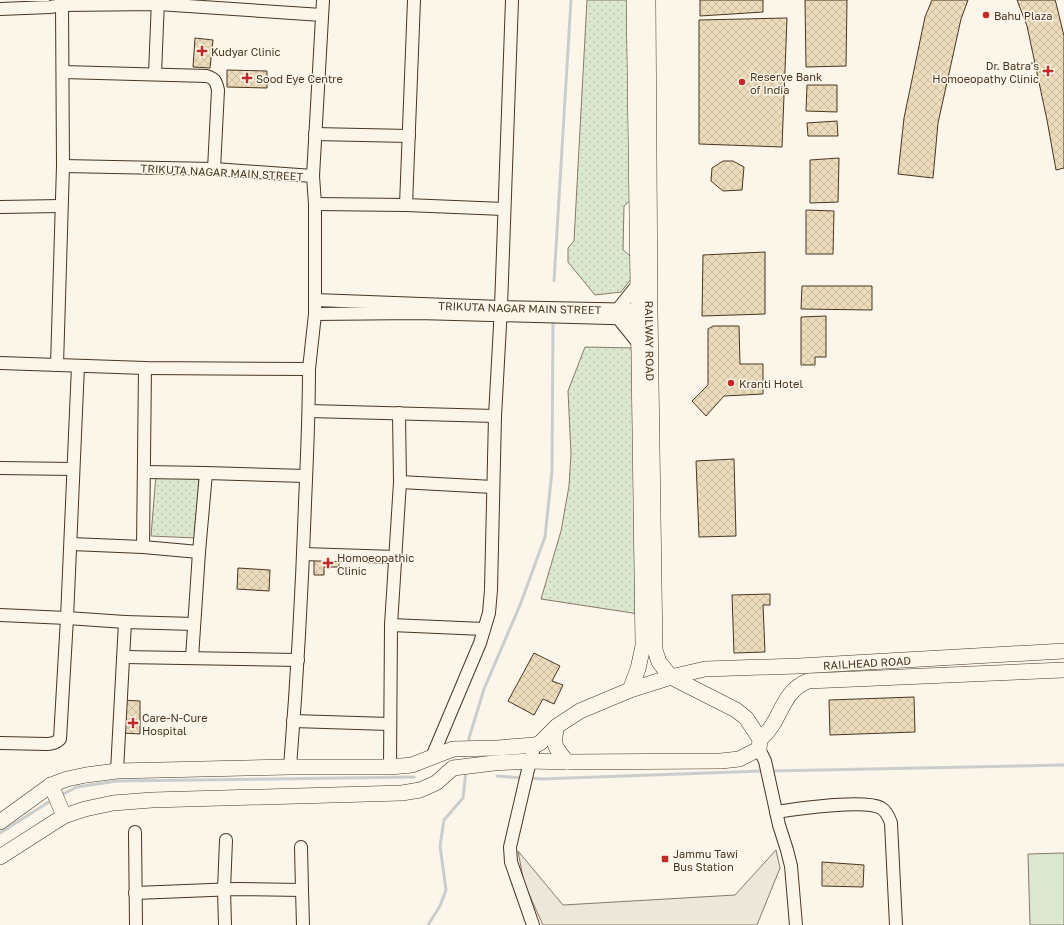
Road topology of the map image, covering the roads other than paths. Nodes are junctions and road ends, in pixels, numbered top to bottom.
1 (323, 0) edge
2 (414, 0) edge
3 (512, 0) edge
4 (634, 0) edge
5 (648, 0) edge
6 (158, 2) edge
7 (50, 4) edge
8 (62, 5) junction
9 (258, 5) edge
10 (0, 9) edge
11 (322, 15) junction
12 (63, 72) junction
13 (155, 74) junction
14 (315, 134) junction
15 (409, 136) junction
16 (63, 166) junction
17 (214, 169) junction
18 (313, 176) junction
19 (316, 204) junction
20 (406, 205) junction
21 (61, 206) junction
22 (0, 207) edge
23 (504, 209) junction
24 (638, 284) junction
25 (315, 300) junction
26 (501, 311) junction
27 (315, 314) junction
28 (618, 314) junction
29 (644, 314) junction
30 (639, 344) junction
31 (0, 363) edge
32 (57, 365) junction
33 (78, 366) junction
34 (145, 368) junction
35 (308, 370) junction
36 (309, 411) junction
37 (399, 413) junction
38 (495, 416) junction
39 (0, 468) edge
40 (73, 469) junction
41 (144, 472) junction
42 (206, 473) junction
43 (306, 476) junction
44 (400, 482) junction
45 (494, 487) junction
46 (70, 544) junction
47 (143, 547) junction
48 (199, 552) junction
49 (303, 554) junction
50 (396, 557) junction
51 (648, 574) junction
52 (0, 615) edge
53 (66, 618) junction
54 (125, 622) junction
55 (194, 624) junction
56 (391, 625) junction
57 (484, 629) junction
58 (1064, 651) edge
59 (124, 657) junction
60 (192, 658) junction
61 (298, 660) junction
62 (1064, 670) edge
63 (671, 677) junction
64 (630, 690) junction
65 (293, 721) junction
66 (389, 724) junction
67 (557, 726) junction
68 (0, 743) edge
69 (535, 745) junction
70 (762, 750) junction
71 (496, 756) junction
72 (432, 757) junction
73 (567, 762) junction
74 (529, 765) junction
75 (290, 767) junction
76 (390, 767) junction
77 (117, 771) junction
78 (53, 790) junction
79 (776, 812) junction
80 (63, 813) junction
81 (0, 822) edge
82 (135, 832) dead end
83 (226, 840) dead end
84 (301, 847) dead end
85 (0, 856) edge
86 (224, 890) junction
87 (302, 890) junction
88 (136, 893) junction
89 (136, 925) edge
90 (225, 925) edge
91 (303, 925) edge
92 (533, 925) edge
93 (796, 925) edge
94 (896, 925) edge

1 - 11 street
2 - 15 street
3 - 23 street
4 - 24 main road
5 - 29 main road, RAILWAY ROAD
6 - 8 street
6 - 9 street
6 - 13 street
7 - 8 street
7 - 10 street
8 - 12 street
9 - 11 street
11 - 14 street
12 - 13 street
12 - 16 street
13 - 17 street
14 - 15 street
14 - 18 street
15 - 20 street
16 - 17 street, TRIKUTA NAGAR MAIN STREET
16 - 21 street
17 - 18 street, TRIKUTA NAGAR MAIN STREET
18 - 19 street, TRIKUTA NAGAR MAIN STREET
19 - 20 street
19 - 25 street, TRIKUTA NAGAR MAIN STREET
20 - 23 street
21 - 22 street
21 - 32 street
23 - 26 street
24 - 28 street
24 - 29 main road
25 - 26 street, TRIKUTA NAGAR MAIN STREET
25 - 27 street
26 - 27 street
26 - 28 street, TRIKUTA NAGAR MAIN STREET
26 - 38 street
27 - 35 street
28 - 29 street, TRIKUTA NAGAR MAIN STREET
28 - 30 street
29 - 30 main road
29 - 51 main road, RAILWAY ROAD
30 - 51 main road
31 - 32 street
32 - 33 street
33 - 34 street
33 - 40 street
34 - 35 street
34 - 41 street
35 - 36 street
36 - 37 street
36 - 43 street
37 - 38 street
37 - 44 street
38 - 45 street
39 - 40 street
40 - 46 street
41 - 42 street
41 - 47 street
42 - 43 street
42 - 48 street
43 - 49 street
44 - 45 street
44 - 50 street
45 - 57 street
46 - 47 street
46 - 53 street
47 - 48 street
48 - 55 street
49 - 50 street
49 - 61 street
50 - 56 street
51 - 63 main road, RAILWAY ROAD
51 - 64 main road
52 - 53 street
53 - 54 street
53 - 68 street
54 - 55 street
54 - 59 street
55 - 60 street
56 - 57 street
56 - 66 street
57 - 72 street
58 - 63 main road, RAILHEAD ROAD
59 - 60 street
59 - 77 street
60 - 61 street
61 - 65 street
62 - 70 main road, RAILHEAD ROAD
63 - 64 main road, RAILHEAD ROAD
63 - 70 main road
64 - 67 main road, RAILHEAD ROAD
65 - 66 street
65 - 75 street
66 - 76 street
67 - 69 main road, RAILHEAD ROAD
67 - 73 main road
69 - 71 main road
69 - 74 street
70 - 73 main road
70 - 79 street
71 - 72 main road
71 - 74 main road
71 - 80 main road
72 - 76 main road
73 - 74 main road
74 - 92 street
75 - 76 main road
75 - 77 main road
77 - 78 main road
78 - 80 main road
78 - 81 main road
79 - 93 street
79 - 94 street
80 - 85 main road
82 - 88 street
83 - 86 street
84 - 87 street
86 - 87 street
86 - 88 street
86 - 90 street
87 - 91 street
88 - 89 street

